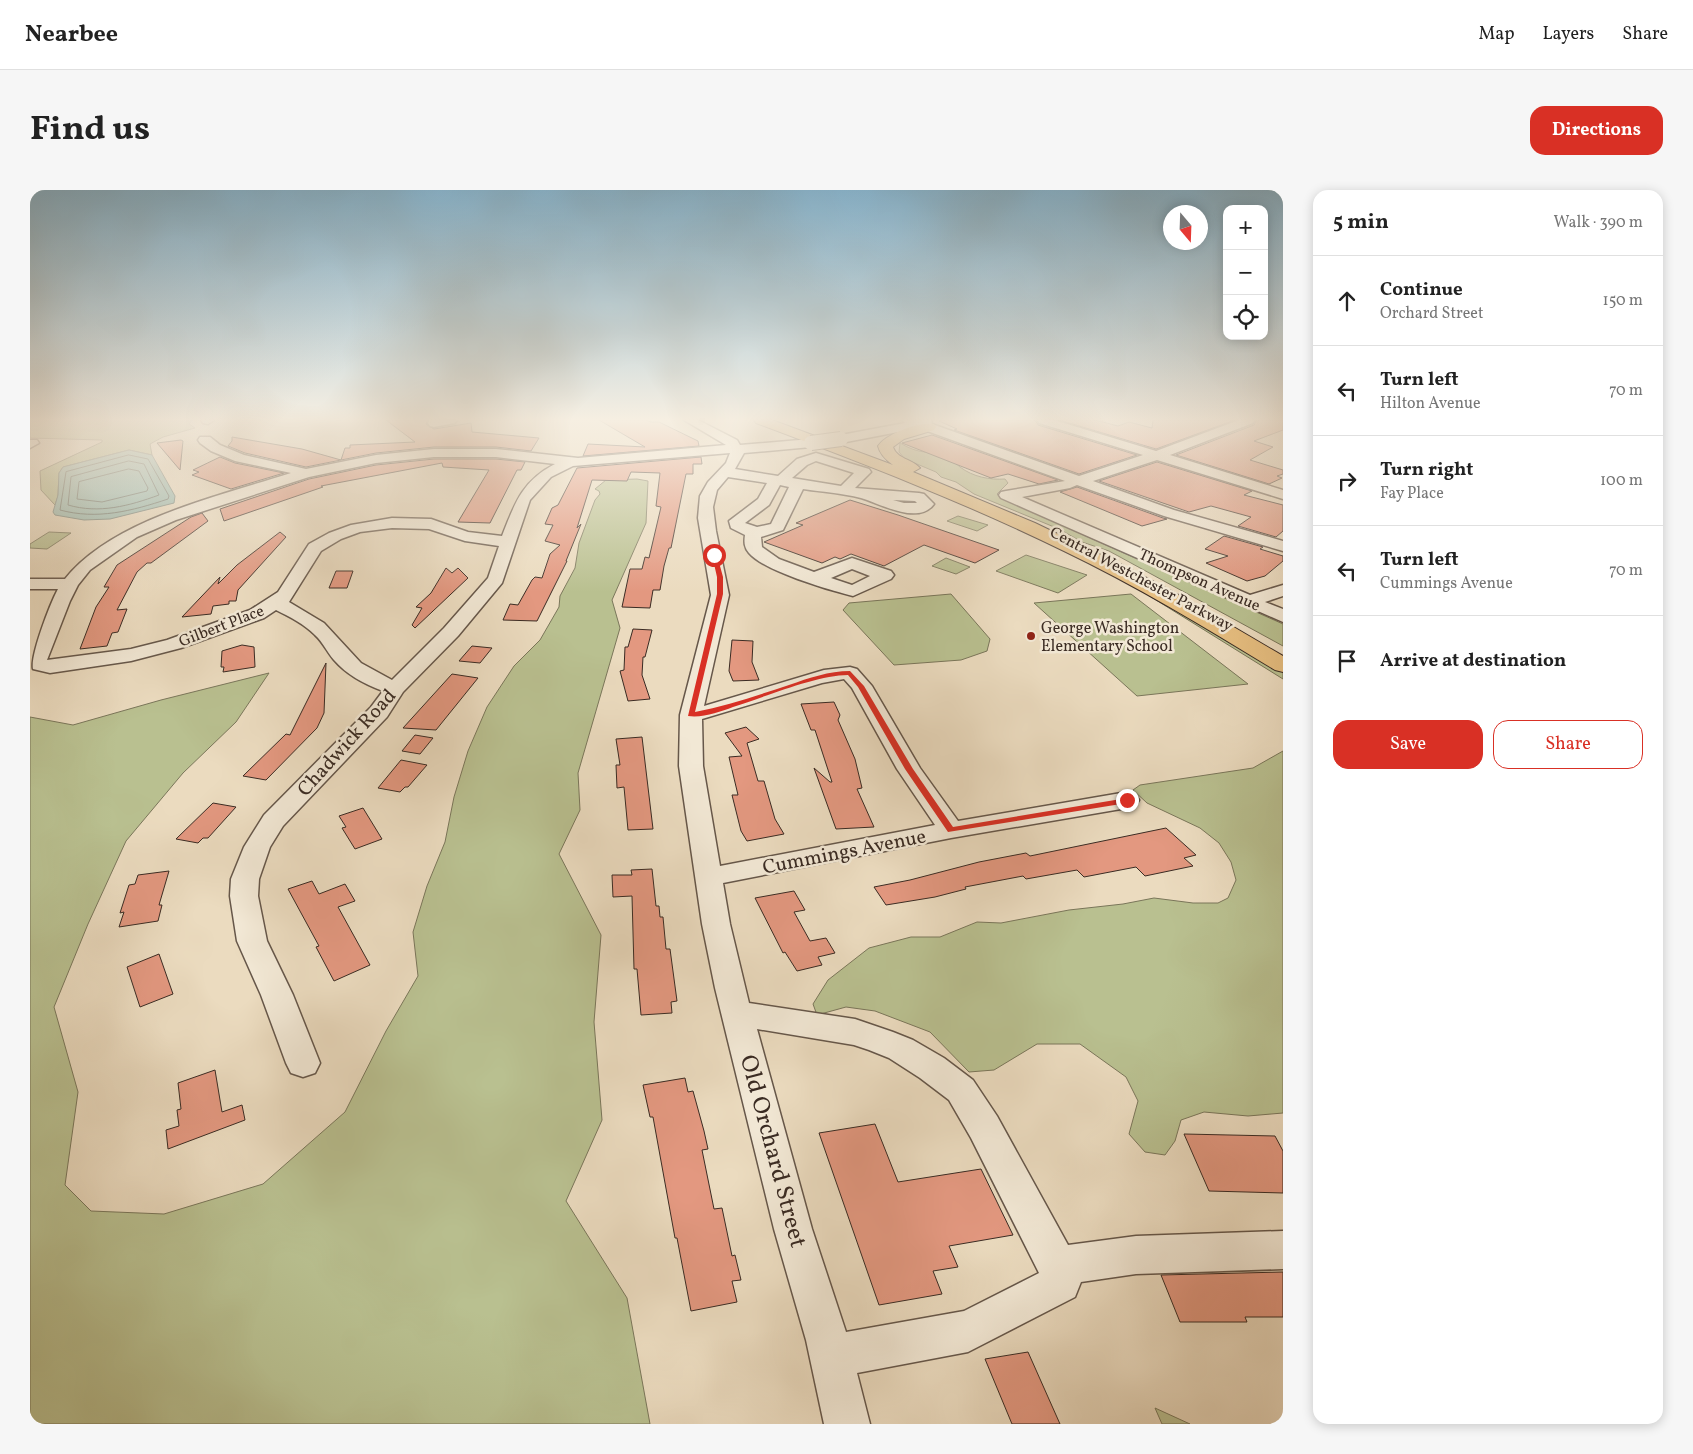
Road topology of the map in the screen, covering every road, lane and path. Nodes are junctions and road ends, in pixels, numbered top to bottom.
1 (295, 478) edge
2 (542, 478) edge
3 (718, 478) edge
4 (776, 478) edge
5 (782, 478) edge
6 (822, 478) edge
7 (858, 478) edge
8 (911, 478) edge
9 (927, 478) edge
10 (932, 478) edge
11 (1062, 478) edge
12 (1091, 478) edge
13 (1226, 478) edge
14 (779, 480) junction
15 (798, 483) junction
16 (1075, 483) junction
17 (814, 485) junction
18 (949, 486) junction
19 (845, 490) junction
20 (863, 494) dead end
21 (1283, 495) edge
22 (754, 533) junction
23 (507, 542) junction
24 (1283, 546) edge
25 (816, 578) dead end
26 (30, 584) edge
27 (70, 584) junction
28 (1283, 590) edge
29 (1249, 601) junction
30 (277, 602) junction
31 (1283, 616) edge
32 (1283, 654) edge
33 (1283, 664) edge
34 (395, 688) junction
35 (691, 714) junction
36 (1127, 800) dead end
37 (951, 830) junction
38 (710, 877) junction
39 (737, 1013) junction
40 (303, 1062) dead end
41 (1283, 1250) edge
42 (1058, 1266) junction
43 (831, 1356) junction
44 (847, 1424) edge

1 - 27 street
2 - 23 street, Chadwick Road
3 - 35 street, Old Orchard Street
4 - 14 street
5 - 14 street
6 - 17 street
7 - 19 street
8 - 33 main road, Central Westchester Parkway
9 - 18 main road, Central Westchester Parkway
10 - 18 main road
11 - 16 street
12 - 16 street
13 - 21 street
14 - 15 street
14 - 22 street
15 - 17 street
15 - 22 street
16 - 24 street
16 - 29 street, Thompson Avenue
17 - 19 street
18 - 32 main road, Central Westchester Parkway
19 - 20 street
22 - 25 street
23 - 30 street, Gilbert Place
23 - 34 street, Chadwick Road
26 - 27 street
27 - 30 street, Gilbert Place
28 - 29 street
29 - 31 street, Thompson Avenue
30 - 34 street
34 - 40 street, Chadwick Road
35 - 37 street
35 - 38 street, Old Orchard Street
36 - 37 street, Cummings Avenue
37 - 38 street, Cummings Avenue
38 - 39 street, Old Orchard Street
39 - 42 street
39 - 43 street, Old Orchard Street
41 - 42 street
42 - 43 street
43 - 44 street, Old Orchard Street

